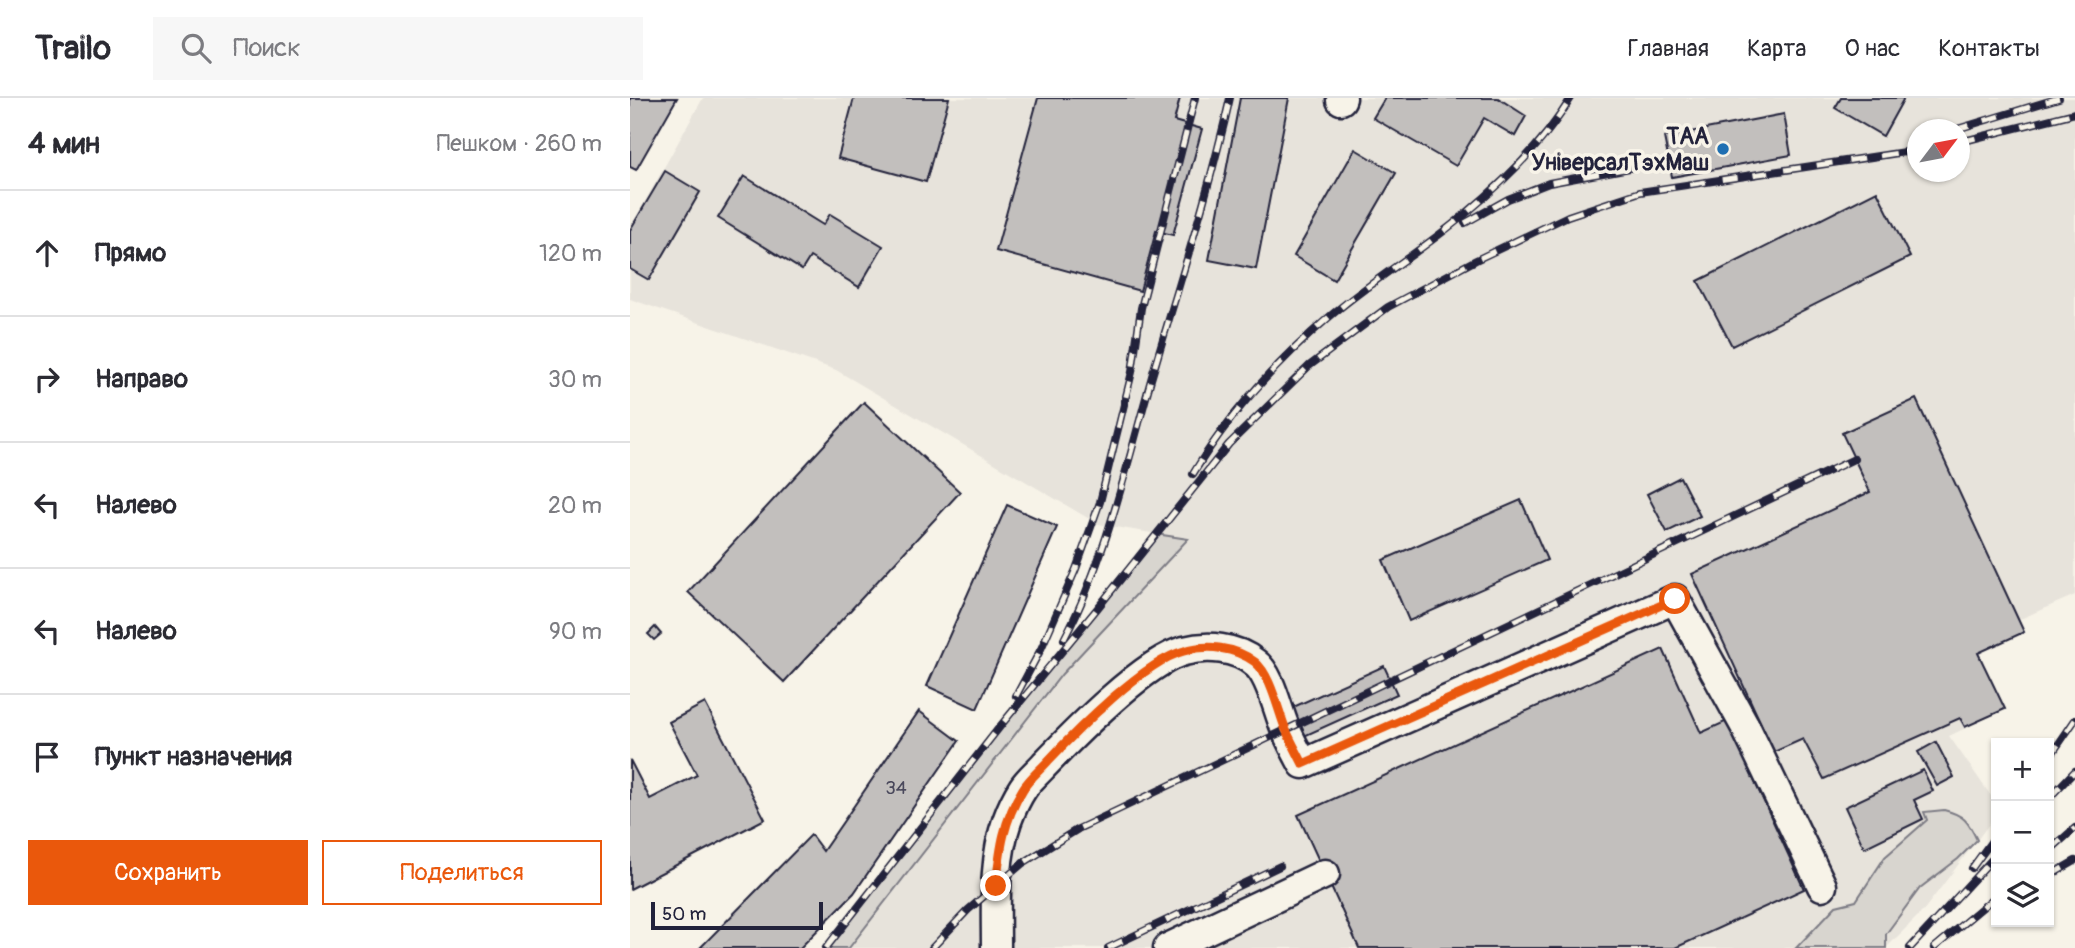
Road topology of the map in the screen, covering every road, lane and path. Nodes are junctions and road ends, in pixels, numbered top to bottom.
1 (1325, 874) dead end
2 (1822, 886) dead end
3 (996, 948) edge
4 (1168, 948) edge

1 - 4 lane
2 - 3 lane

